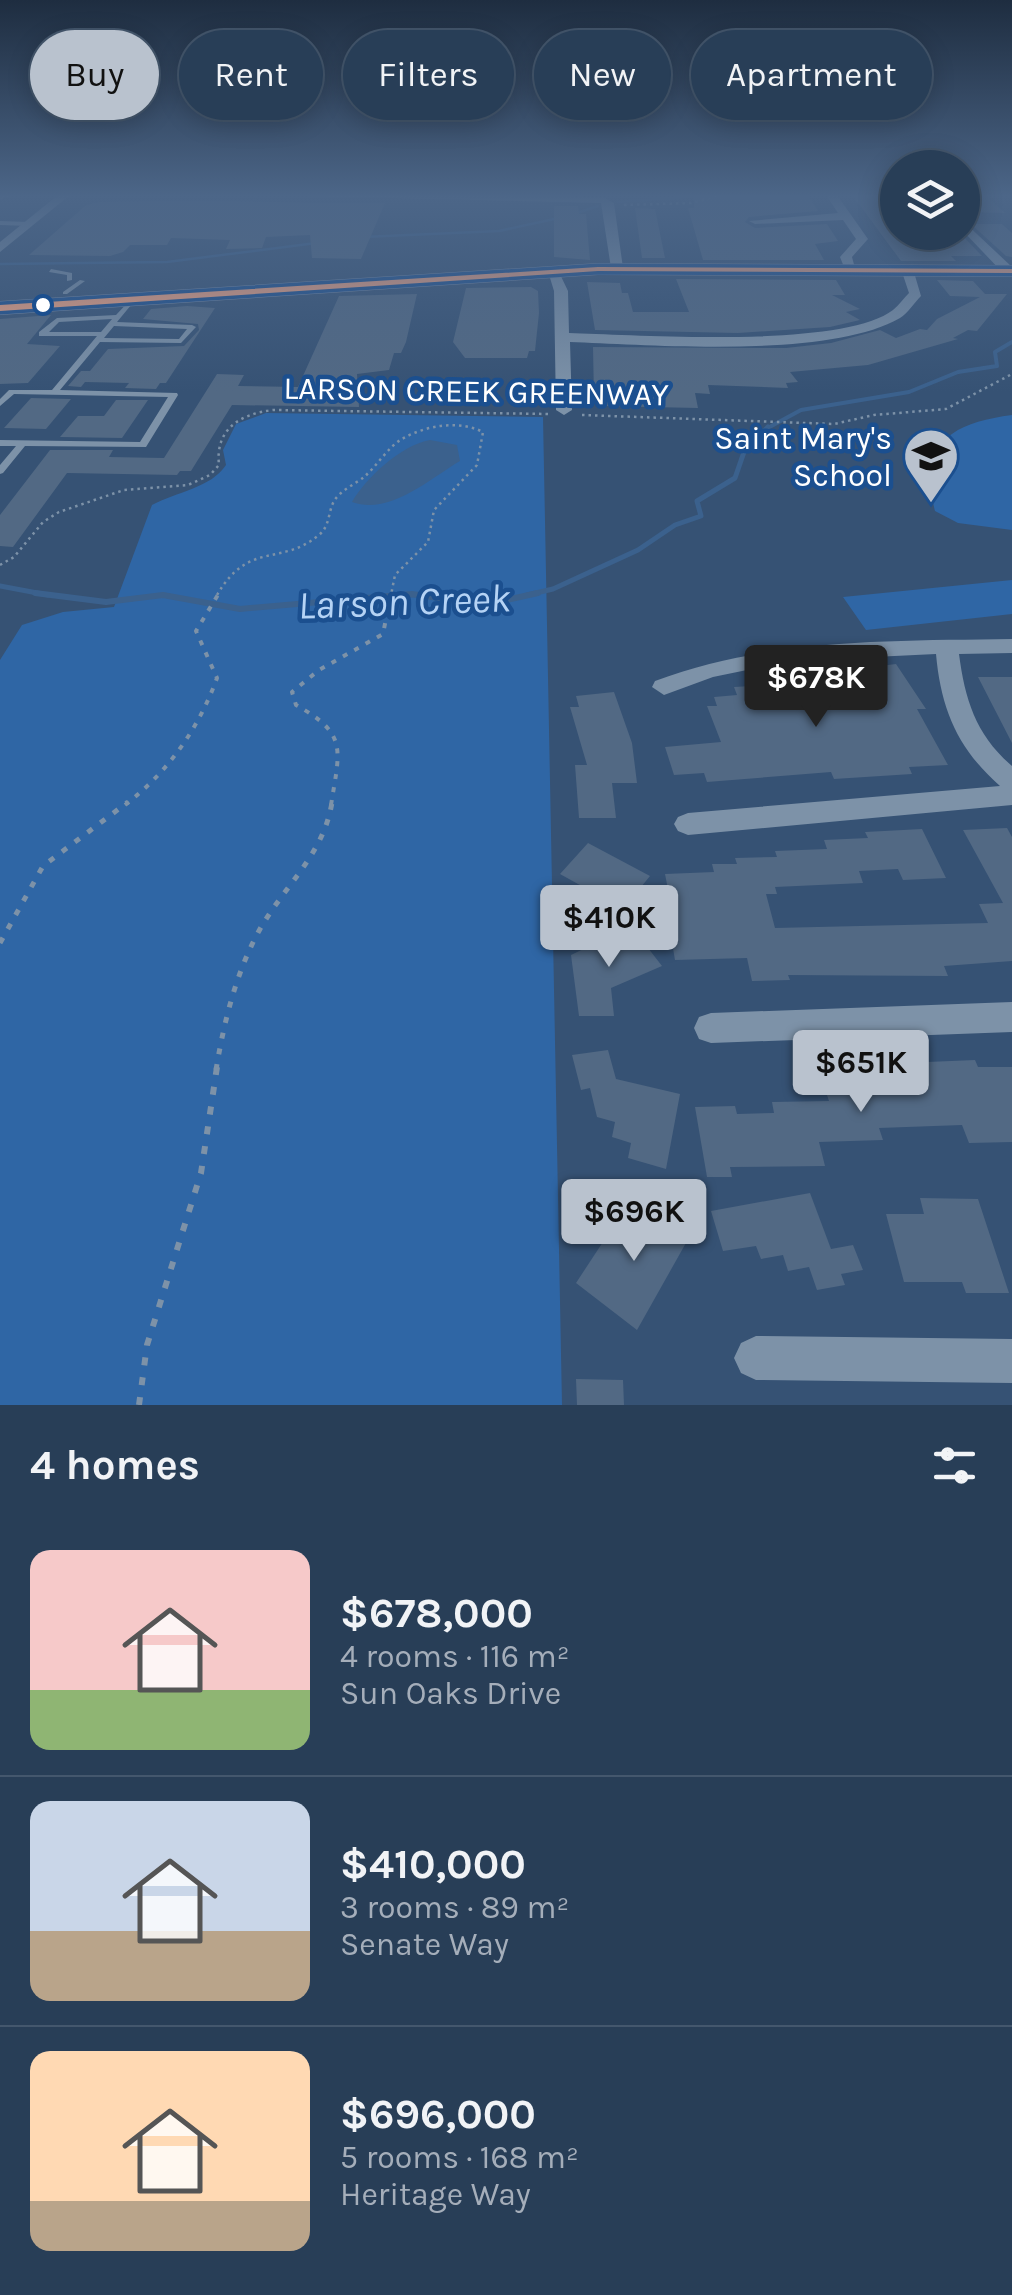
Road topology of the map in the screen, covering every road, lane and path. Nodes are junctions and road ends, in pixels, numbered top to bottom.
1 (617, 261) edge
2 (848, 261) edge
3 (618, 268) junction
4 (851, 268) junction
5 (906, 269) junction
6 (72, 270) dead end
7 (1011, 270) edge
8 (552, 271) junction
9 (51, 272) dead end
10 (134, 299) junction
11 (0, 308) edge
12 (115, 321) junction
13 (562, 336) junction
14 (101, 337) junction
15 (1012, 374) edge
16 (54, 392) junction
17 (0, 404) edge
18 (564, 412) joint
19 (582, 415) dead end
20 (805, 425) joint
21 (0, 442) edge
22 (23, 443) junction
23 (0, 471) edge
24 (0, 565) edge
25 (215, 594) joint
26 (204, 614) joint
27 (1012, 646) edge
28 (947, 648) junction
29 (664, 687) dead end
30 (1012, 781) edge
31 (1012, 795) edge
32 (688, 824) dead end
33 (0, 944) edge
34 (1012, 1017) edge
35 (711, 1028) dead end
36 (756, 1358) dead end
37 (1012, 1361) edge
38 (139, 1405) edge

1 - 3 street
2 - 4 street
3 - 4 main road
3 - 8 main road
4 - 5 main road
5 - 7 main road
5 - 13 street
6 - 9 lane
8 - 10 main road
8 - 13 street
10 - 11 main road
10 - 12 lane
12 - 14 lane
12 - 14 lane
12 - 14 lane
13 - 18 street
14 - 16 lane
15 - 20 path, LARSON CREEK GREENWAY
16 - 17 lane
16 - 22 lane
18 - 24 path, LARSON CREEK GREENWAY
19 - 20 path, LARSON CREEK GREENWAY
21 - 22 lane
22 - 23 lane
25 - 26 path
25 - 38 path
26 - 33 path
27 - 28 street
28 - 29 street
28 - 30 street
31 - 32 street
34 - 35 street
36 - 37 street

